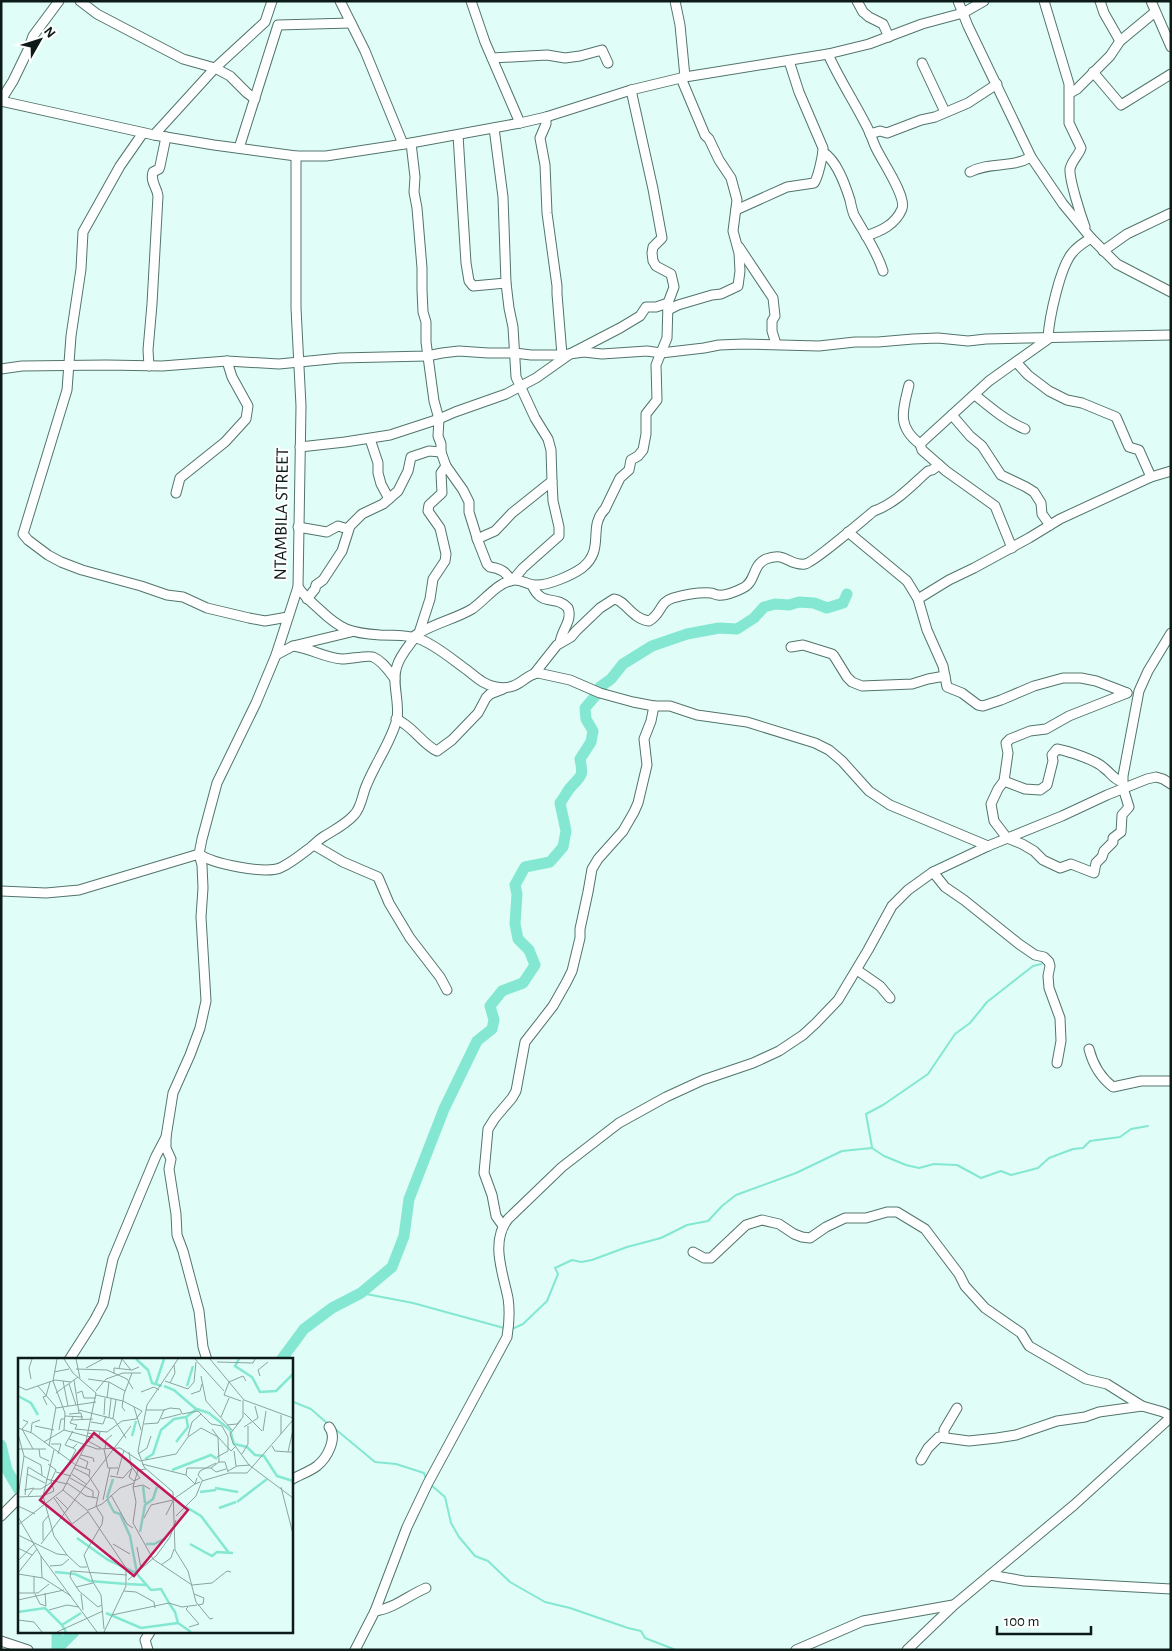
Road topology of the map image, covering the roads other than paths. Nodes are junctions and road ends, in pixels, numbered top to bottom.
1 (59, 1) edge
2 (80, 1) edge
3 (272, 1) edge
4 (340, 1) edge
5 (471, 1) edge
6 (675, 1) edge
7 (857, 1) edge
8 (958, 1) edge
9 (984, 1) edge
10 (1044, 1) edge
11 (1100, 1) edge
12 (1151, 1) edge
13 (1155, 12) junction
14 (963, 13) junction
15 (265, 22) junction
16 (350, 23) junction
17 (278, 25) junction
18 (889, 38) junction
19 (1120, 41) junction
20 (1171, 47) edge
21 (828, 54) junction
22 (492, 58) junction
23 (789, 61) junction
24 (608, 62) dead end
25 (922, 63) dead end
26 (215, 68) junction
27 (1094, 72) junction
28 (1171, 74) edge
29 (683, 77) junction
30 (997, 84) junction
31 (631, 90) junction
32 (1070, 93) junction
33 (1, 100) edge
34 (255, 100) junction
35 (945, 112) junction
36 (546, 117) junction
37 (520, 123) junction
38 (494, 128) junction
39 (143, 133) junction
40 (870, 134) junction
41 (154, 135) junction
42 (458, 135) junction
43 (166, 137) junction
44 (407, 144) junction
45 (239, 148) junction
46 (823, 152) junction
47 (296, 156) junction
48 (1031, 157) junction
49 (970, 172) dead end
50 (736, 210) junction
51 (1171, 213) edge
52 (866, 236) junction
53 (1090, 236) junction
54 (735, 241) junction
55 (1103, 251) junction
56 (883, 271) dead end
57 (506, 284) junction
58 (1171, 292) edge
59 (668, 307) junction
60 (1171, 335) edge
61 (1048, 338) junction
62 (776, 344) junction
63 (515, 352) junction
64 (661, 353) junction
65 (566, 354) junction
66 (427, 356) junction
67 (228, 361) junction
68 (299, 362) junction
69 (1016, 362) junction
70 (70, 366) junction
71 (149, 366) junction
72 (1, 369) edge
73 (909, 385) dead end
74 (520, 386) junction
75 (975, 395) junction
76 (952, 416) junction
77 (440, 419) junction
78 (1025, 429) dead end
79 (370, 439) junction
80 (920, 444) junction
81 (300, 446) junction
82 (440, 452) junction
83 (939, 465) junction
84 (446, 466) junction
85 (1171, 471) edge
86 (1151, 477) junction
87 (552, 481) junction
88 (176, 494) dead end
89 (389, 499) junction
90 (1050, 525) junction
91 (298, 526) junction
92 (348, 529) junction
93 (848, 532) junction
94 (477, 539) junction
95 (1012, 548) junction
96 (512, 581) junction
97 (532, 584) junction
98 (298, 587) junction
99 (307, 599) junction
100 (918, 599) junction
101 (288, 617) junction
102 (354, 631) junction
103 (1171, 633) edge
104 (416, 635) junction
105 (560, 643) junction
106 (293, 646) junction
107 (791, 647) dead end
108 (276, 655) junction
109 (534, 674) junction
110 (945, 676) junction
111 (395, 679) junction
112 (505, 688) junction
113 (1140, 691) junction
114 (1127, 693) junction
115 (654, 706) junction
116 (396, 720) junction
117 (1004, 781) junction
118 (1171, 784) edge
119 (1123, 785) junction
120 (1007, 838) junction
121 (314, 845) junction
122 (988, 846) junction
123 (199, 854) junction
124 (933, 872) junction
125 (1, 891) edge
126 (857, 970) junction
127 (447, 990) dead end
128 (890, 998) dead end
129 (1089, 1049) dead end
130 (1057, 1063) dead end
131 (1171, 1081) edge
132 (166, 1137) junction
133 (503, 1226) junction
134 (693, 1252) dead end
135 (70, 1358) edge
136 (206, 1358) edge
137 (1142, 1406) junction
138 (957, 1408) dead end
139 (1171, 1417) edge
140 (329, 1427) dead end
141 (944, 1436) junction
142 (921, 1460) dead end
143 (292, 1479) edge
144 (18, 1499) edge
145 (1, 1516) edge
146 (990, 1574) junction
147 (426, 1588) dead end
148 (1171, 1588) edge
149 (954, 1605) junction
150 (375, 1611) junction
151 (149, 1634) edge
152 (1, 1641) edge
153 (28, 1650) edge
154 (148, 1650) edge
155 (355, 1650) edge
156 (796, 1650) edge
157 (908, 1650) edge

1 - 33 street
2 - 26 street
3 - 15 street
4 - 16 street
5 - 22 street
6 - 29 street
7 - 18 street
8 - 14 street
9 - 14 street
10 - 32 street
11 - 19 street
12 - 13 street
13 - 19 street
13 - 20 street
14 - 18 street
14 - 30 street
15 - 17 street
15 - 26 street
16 - 17 street
16 - 44 street
17 - 34 street
18 - 21 street
19 - 27 street
21 - 23 street
21 - 40 street
22 - 24 street
22 - 37 street
23 - 29 street
23 - 46 street
25 - 35 street
26 - 34 street
26 - 41 street
27 - 28 street
27 - 32 street
29 - 31 street
29 - 50 street
30 - 35 street
30 - 48 street
31 - 36 street
31 - 59 street
32 - 53 street
33 - 39 street
34 - 45 street
35 - 40 street
36 - 37 street
36 - 65 street
37 - 38 street
38 - 42 street
38 - 57 street
39 - 41 street
39 - 70 street
40 - 52 street
41 - 43 street
42 - 44 street
42 - 57 street
43 - 45 street
43 - 71 street
44 - 47 street
44 - 66 street
45 - 47 street
46 - 50 street
46 - 52 street
47 - 68 street, NTAMBILA STREET
48 - 49 street
48 - 53 street
50 - 54 street
51 - 55 street
52 - 56 street
53 - 55 street
53 - 61 street
54 - 59 street
54 - 62 street
55 - 58 street
57 - 63 street
59 - 64 street
59 - 65 street
60 - 61 street
61 - 62 street
61 - 69 street
62 - 64 street
63 - 65 street
63 - 66 street
63 - 74 street
64 - 65 street
64 - 97 street
65 - 74 street
66 - 68 street
66 - 77 street
67 - 68 street
67 - 71 street
67 - 88 street
68 - 81 street, NTAMBILA STREET
69 - 75 street
69 - 86 street
70 - 71 street
70 - 72 street
70 - 101 street
73 - 80 street
74 - 77 street
74 - 87 street
75 - 76 street
75 - 78 street
76 - 80 street
76 - 90 street
77 - 79 street
77 - 82 street
79 - 81 street
79 - 89 street
80 - 83 street
81 - 91 street, NTAMBILA STREET
82 - 84 street
82 - 89 street
83 - 93 street
83 - 95 street
84 - 94 street
84 - 104 street
85 - 86 street
86 - 90 street
87 - 94 street
87 - 96 street
89 - 92 street
90 - 95 street
91 - 92 street
91 - 98 street, NTAMBILA STREET
92 - 99 street
93 - 100 street
93 - 105 street
94 - 96 street
95 - 100 street
96 - 97 street
96 - 104 street
97 - 105 street
98 - 99 street
98 - 101 street, NTAMBILA STREET
99 - 102 street
100 - 110 street
101 - 108 street, NTAMBILA STREET
102 - 104 street
102 - 106 street
103 - 113 street
104 - 111 street
104 - 112 street
105 - 109 street
106 - 108 street
106 - 111 street
107 - 110 street
108 - 123 street, NTAMBILA STREET
109 - 112 street
109 - 115 street
110 - 114 street
111 - 116 street
112 - 116 street
113 - 114 street
113 - 119 street
114 - 117 street
115 - 122 street
115 - 133 street
116 - 121 street
117 - 119 street
117 - 120 street
118 - 119 street
119 - 120 street
119 - 120 street
120 - 122 street
121 - 123 street
121 - 127 street
122 - 124 street
123 - 125 street
123 - 132 street
124 - 126 street
124 - 130 street
126 - 128 street
126 - 133 street
129 - 131 street
132 - 135 street
132 - 136 street
133 - 150 street
134 - 137 street
137 - 139 street
137 - 141 street
138 - 141 street
139 - 146 street
140 - 143 street
141 - 142 street
144 - 145 street
146 - 148 street
146 - 149 street
147 - 150 street
149 - 156 street
149 - 157 street
150 - 155 street
151 - 154 street
152 - 153 street

